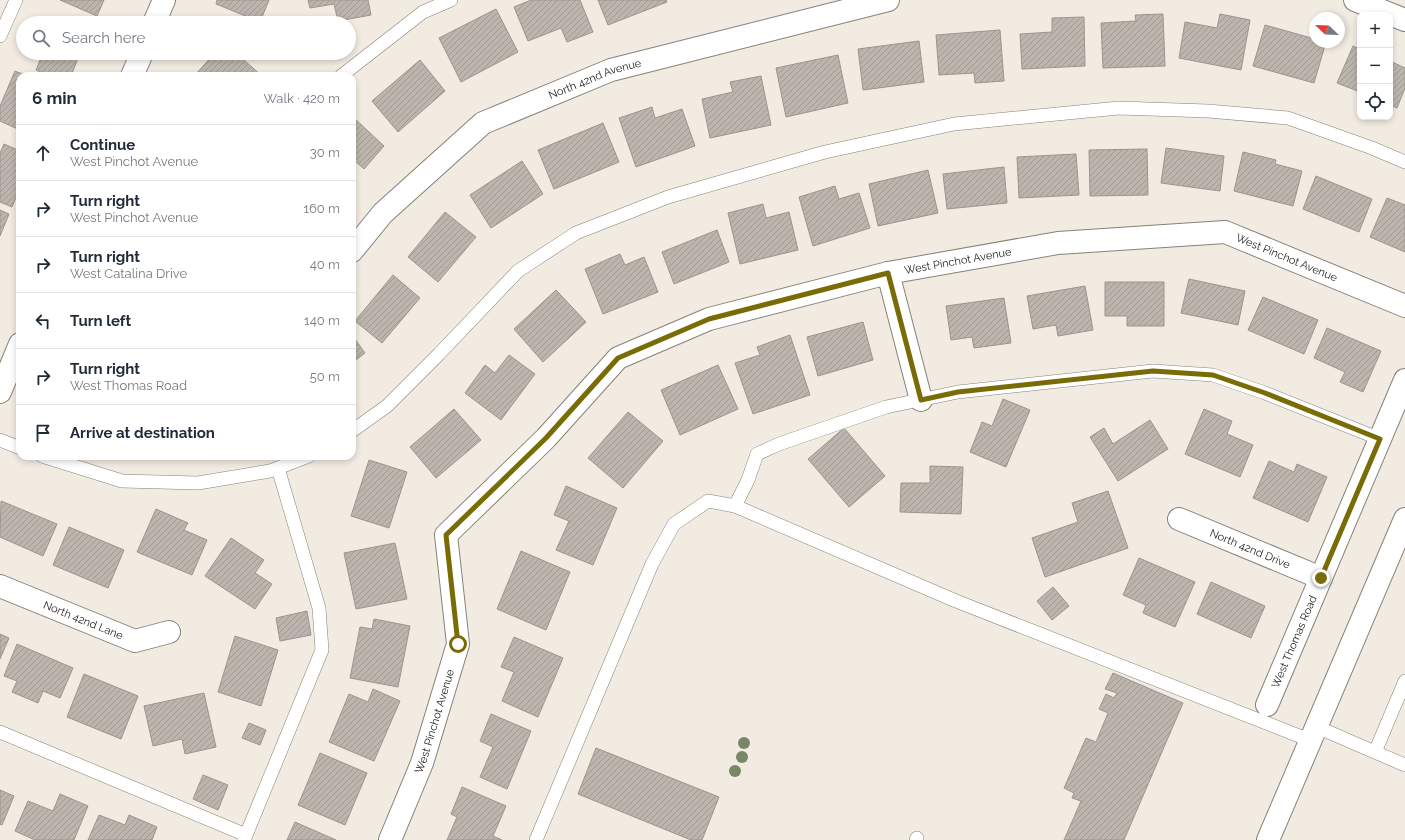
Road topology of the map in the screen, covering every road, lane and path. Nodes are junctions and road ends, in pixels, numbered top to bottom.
1 (16, 0) edge
2 (164, 0) edge
3 (451, 0) edge
4 (888, 0) edge
5 (1355, 0) edge
6 (157, 16) edge
7 (1405, 20) edge
8 (0, 36) edge
9 (139, 60) edge
10 (134, 72) edge
11 (346, 72) edge
12 (1405, 162) edge
13 (356, 246) edge
14 (888, 273) junction
15 (1405, 306) edge
16 (16, 354) edge
17 (1405, 380) edge
18 (0, 392) edge
19 (921, 400) junction
20 (356, 428) edge
21 (1380, 439) junction
22 (0, 440) edge
23 (16, 446) edge
24 (55, 460) edge
25 (299, 460) edge
26 (278, 468) junction
27 (735, 506) junction
28 (1405, 519) edge
29 (1179, 520) dead end
30 (1399, 551) edge
31 (1321, 578) junction
32 (0, 586) edge
33 (169, 632) dead end
34 (1405, 681) edge
35 (1267, 705) dead end
36 (0, 732) edge
37 (1314, 734) junction
38 (1375, 752) junction
39 (1405, 765) edge
40 (245, 838) edge
41 (390, 840) edge
42 (536, 840) edge
43 (1268, 840) edge

1 - 8 lane
2 - 6 street
3 - 11 lane
4 - 13 street, North 42nd Avenue
5 - 7 street
9 - 10 street
12 - 20 lane
14 - 15 street, West Pinchot Avenue
14 - 19 street
14 - 41 street, West Pinchot Avenue
16 - 18 street
17 - 21 street, West Thomas Road
19 - 21 lane
19 - 27 lane
21 - 31 street, West Thomas Road
22 - 23 lane
24 - 26 lane
25 - 26 lane
26 - 40 lane
27 - 37 lane
27 - 42 lane
28 - 30 street
29 - 31 street, North 42nd Drive
30 - 37 street
31 - 35 street, West Thomas Road
32 - 33 street, North 42nd Lane
34 - 38 lane
36 - 40 lane
37 - 38 lane
37 - 43 street
38 - 39 lane

